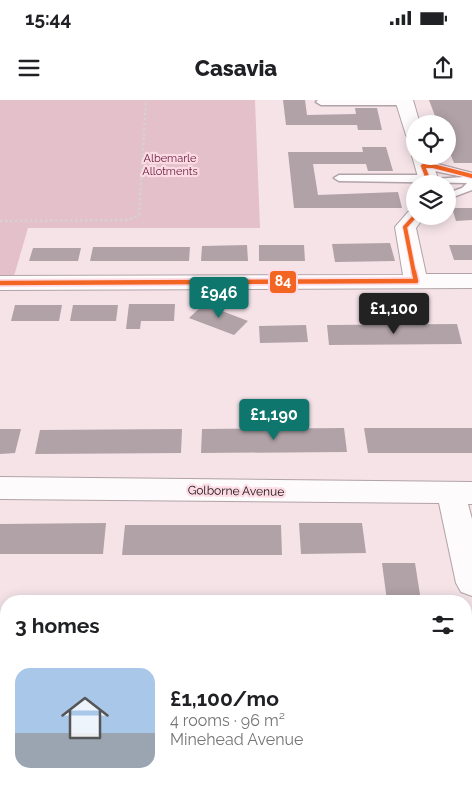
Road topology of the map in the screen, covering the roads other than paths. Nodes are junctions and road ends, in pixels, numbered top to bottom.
1 (405, 101) edge
2 (321, 102) dead end
3 (409, 115) edge
4 (426, 173) edge
5 (339, 178) dead end
6 (472, 178) edge
7 (472, 184) edge
8 (456, 193) edge
9 (407, 225) edge
10 (416, 281) junction
11 (472, 281) edge
12 (0, 283) edge
13 (0, 488) edge
14 (462, 493) edge
15 (472, 583) edge

1 - 2 lane
1 - 3 street
4 - 5 lane
4 - 6 lane
4 - 6 lane
7 - 8 lane
9 - 10 street
10 - 11 street
10 - 12 street
13 - 14 street, Golborne Avenue
14 - 15 street

